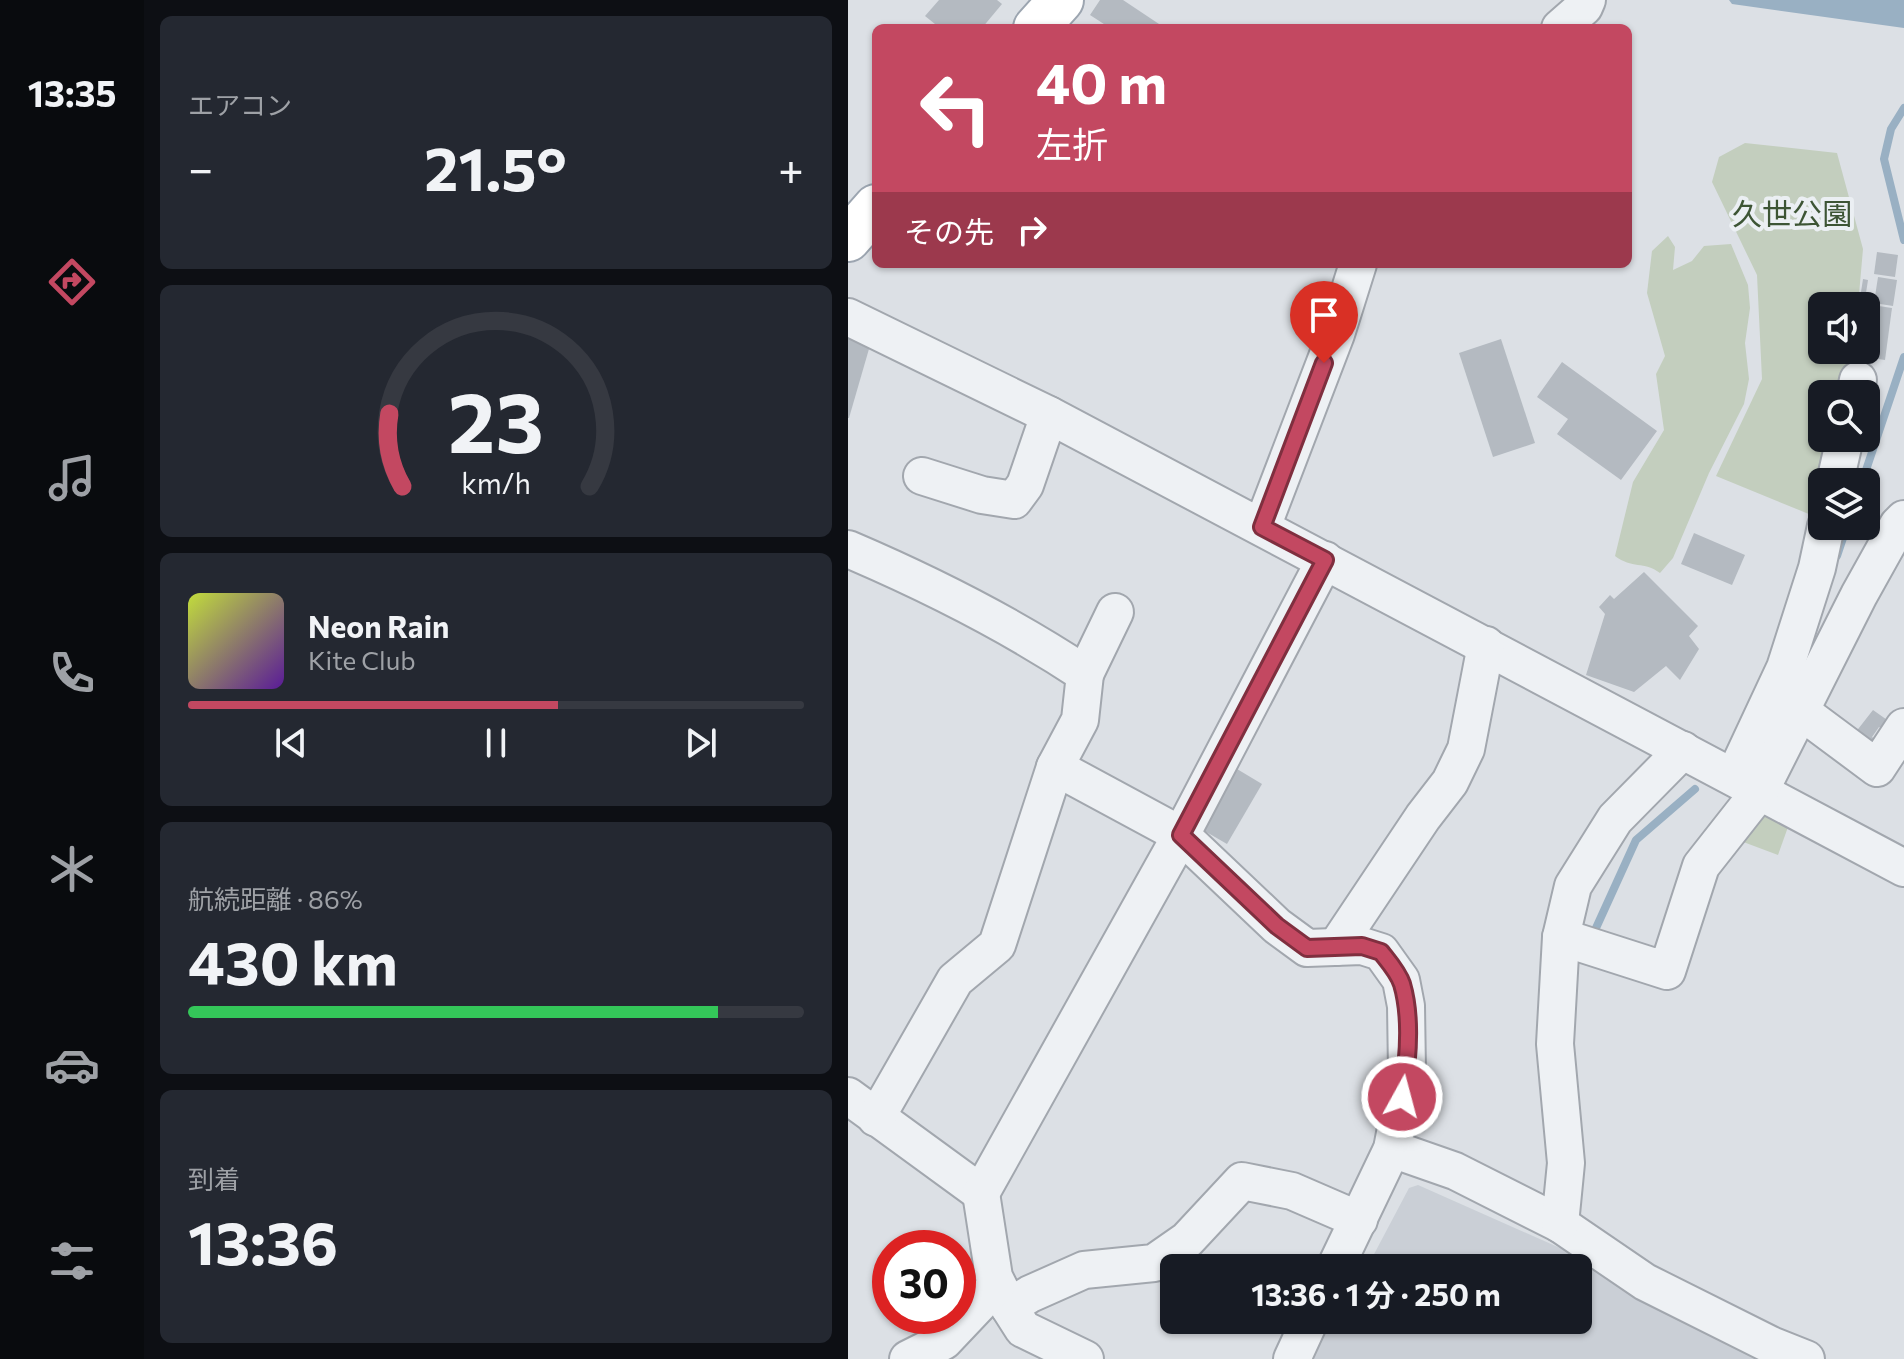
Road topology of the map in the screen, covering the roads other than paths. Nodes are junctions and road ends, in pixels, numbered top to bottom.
1 (1061, 0) edge
2 (1587, 0) edge
3 (1040, 24) edge
4 (1565, 24) edge
5 (872, 212) edge
6 (848, 239) edge
7 (1357, 268) edge
8 (848, 317) edge
9 (1049, 415) junction
10 (922, 476) dead end
11 (1904, 519) edge
12 (1262, 527) junction
13 (1823, 540) edge
14 (848, 549) edge
15 (1325, 560) junction
16 (1115, 612) dead end
17 (1486, 645) junction
18 (1085, 674) junction
19 (1799, 710) junction
20 (1904, 727) edge
21 (1683, 750) junction
22 (1055, 767) junction
23 (1747, 784) junction
24 (1181, 835) junction
25 (1904, 868) edge
26 (1561, 937) junction
27 (1336, 947) junction
28 (848, 1096) edge
29 (876, 1118) junction
30 (1392, 1149) junction
31 (981, 1193) junction
32 (1359, 1220) junction
33 (1560, 1224) junction
34 (1342, 1254) edge
35 (1003, 1296) junction
36 (1304, 1334) edge
37 (908, 1359) edge
38 (1085, 1359) edge
39 (1292, 1359) edge
40 (1806, 1359) edge

1 - 3 main road
2 - 4 street
5 - 6 main road
7 - 12 street
8 - 9 street
9 - 10 street
9 - 12 street
11 - 19 street
12 - 15 street
13 - 23 street
14 - 18 street
15 - 17 street
15 - 24 street
16 - 18 street
17 - 21 street
17 - 27 street
18 - 22 street
19 - 20 street
19 - 23 street
21 - 23 street
21 - 26 street
22 - 24 street
22 - 29 street
23 - 25 street
23 - 26 street
24 - 27 street
24 - 31 street
26 - 33 street
27 - 30 street
28 - 29 street
29 - 31 street
30 - 32 street
30 - 33 street
31 - 35 street
32 - 34 street
32 - 35 street
33 - 40 street
35 - 37 street
35 - 38 street
36 - 39 street

